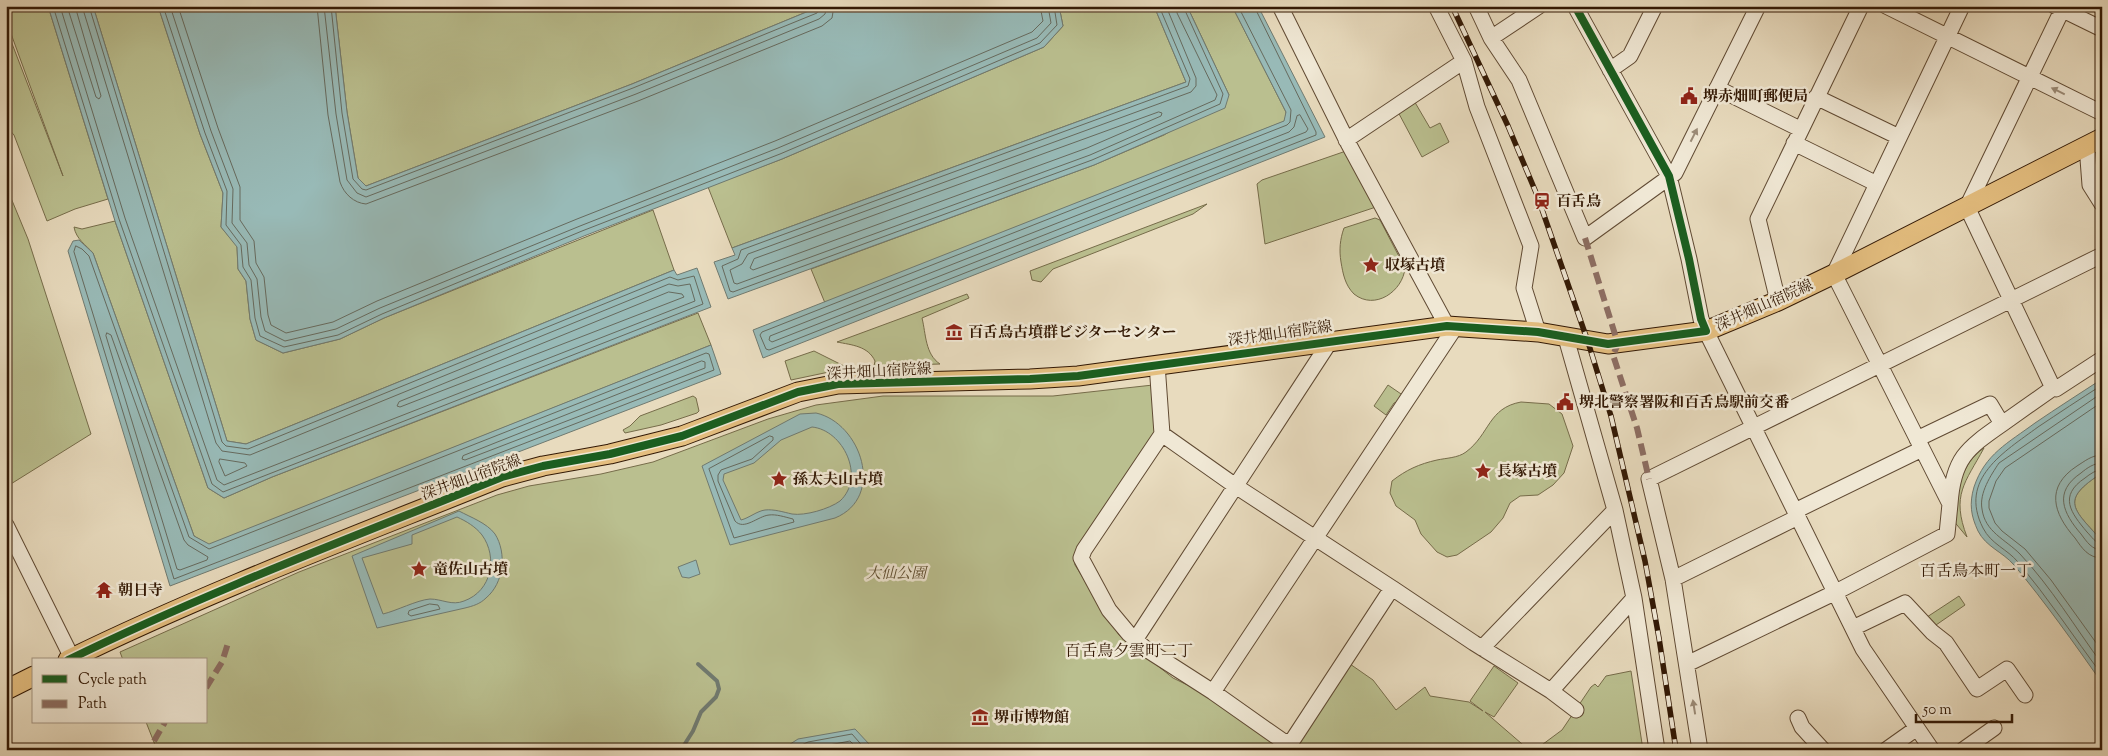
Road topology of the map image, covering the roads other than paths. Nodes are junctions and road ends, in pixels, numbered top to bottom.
1 (1436, 6) edge
2 (1476, 6) edge
3 (1538, 6) edge
4 (1574, 6) edge
5 (1655, 6) edge
6 (1758, 6) edge
7 (1861, 6) edge
8 (1886, 6) edge
9 (1962, 6) edge
10 (2061, 7) edge
11 (1285, 8) edge
12 (2102, 29) edge
13 (1947, 37) junction
14 (1491, 38) junction
15 (1464, 61) junction
16 (1610, 70) junction
17 (2030, 78) junction
18 (1718, 88) junction
19 (1816, 97) junction
20 (2102, 113) edge
21 (1800, 129) junction
22 (1899, 137) junction
23 (1346, 140) junction
24 (2094, 142) edge
25 (1794, 143) junction
26 (1669, 176) junction
27 (1876, 184) junction
28 (2102, 204) edge
29 (1967, 207) junction
30 (2102, 255) edge
31 (1834, 274) junction
32 (2011, 300) junction
33 (1778, 301) junction
34 (1451, 326) junction
35 (1706, 331) junction
36 (1538, 332) junction
37 (1566, 338) junction
38 (1331, 340) junction
39 (2102, 359) edge
40 (1157, 364) junction
41 (1878, 365) junction
42 (2053, 388) junction
43 (2002, 424) junction
44 (1754, 427) junction
45 (1162, 434) junction
46 (1920, 444) junction
47 (1237, 487) junction
48 (1950, 504) junction
49 (1615, 510) junction
50 (1797, 514) junction
51 (6, 524) edge
52 (1316, 538) junction
53 (1673, 579) junction
54 (1392, 588) junction
55 (1836, 592) junction
56 (1634, 598) junction
57 (1853, 628) junction
58 (1135, 640) junction
59 (1482, 648) junction
60 (70, 658) edge
61 (72, 658) edge
62 (1687, 664) junction
63 (32, 677) edge
64 (6, 690) edge
65 (1551, 691) junction
66 (1213, 692) junction
67 (2025, 695) dead end
68 (1576, 710) dead end
69 (1798, 718) dead end
70 (1918, 728) junction
71 (1994, 728) dead end
72 (1657, 750) edge
73 (1700, 750) edge
74 (1823, 750) edge
75 (1886, 750) edge
76 (1932, 750) edge
77 (1963, 750) edge

1 - 15 street
2 - 14 street
3 - 14 street
4 - 16 street
5 - 16 street
6 - 18 street
7 - 19 street
8 - 13 street
9 - 13 street
10 - 12 street
10 - 17 street
11 - 23 street
13 - 17 street
13 - 22 street
14 - 26 street
15 - 23 street
15 - 36 street
16 - 26 street
20 -> 17 street
17 - 29 street
18 - 21 street
26 -> 18 street
19 - 21 street
19 - 22 street
21 - 25 street
22 - 27 street
23 - 34 street
24 - 28 street
24 - 29 main road, 深井畑山宿院線
25 - 27 street
25 - 33 street
26 - 35 street
27 - 31 street
29 - 31 main road, 深井畑山宿院線
29 - 32 street
30 - 32 street
31 - 33 main road, 深井畑山宿院線
31 - 41 street
32 - 41 street
32 - 42 street
33 - 35 main road, 深井畑山宿院線
34 - 36 main road, 深井畑山宿院線
34 - 38 main road, 深井畑山宿院線
34 - 52 street
35 - 37 main road, 深井畑山宿院線
35 - 44 street
36 - 37 main road, 深井畑山宿院線
37 - 49 street
38 - 40 main road, 深井畑山宿院線
38 - 47 street
39 - 42 street
40 - 45 street
40 - 61 main road, 深井畑山宿院線
41 - 44 street
41 - 46 street
42 - 43 street
43 - 46 street
43 - 48 street
44 - 50 street
44 - 53 street
45 - 47 street
45 - 58 street
46 - 48 street
46 - 50 street
47 - 52 street
47 - 58 street
48 - 55 street
49 - 56 street
49 - 59 street
50 - 53 street
50 - 55 street
51 - 60 street
52 - 54 street
52 - 66 street
53 - 62 street
54 - 59 street
54 - 66 street
55 - 57 street
55 - 62 street
56 - 65 street
56 - 72 street
57 - 67 street
57 - 70 street
58 - 66 street
59 - 65 street
73 -> 62 street
63 - 64 main road
65 - 68 street
69 - 74 street
70 - 75 street
70 - 76 street
71 - 77 street

